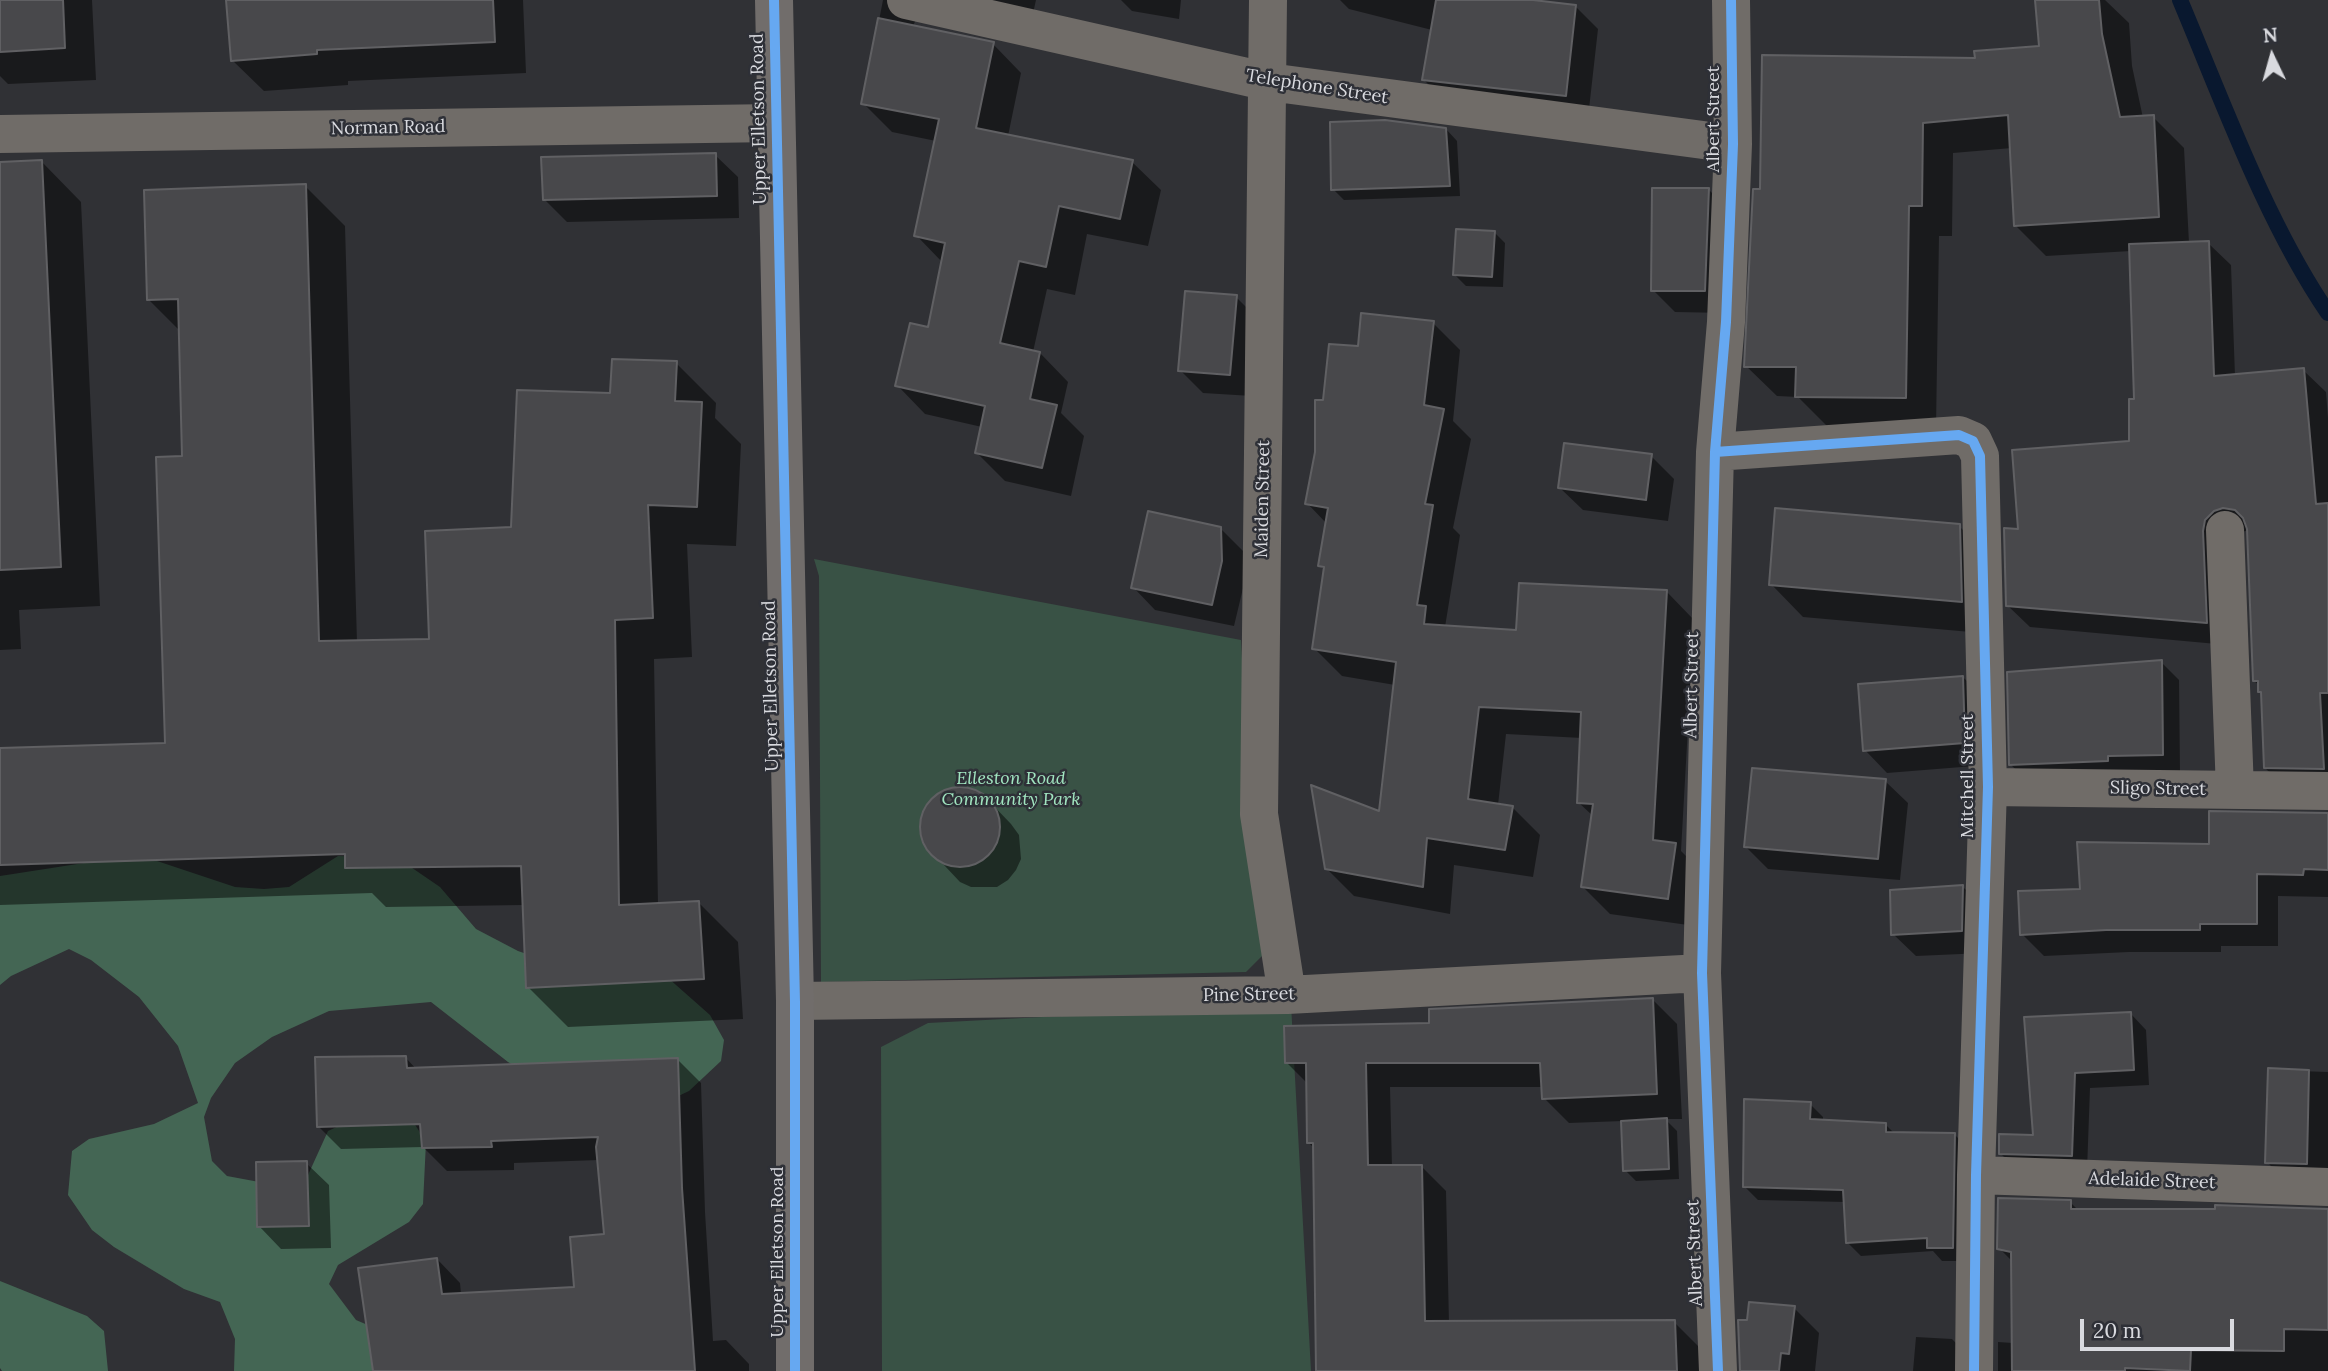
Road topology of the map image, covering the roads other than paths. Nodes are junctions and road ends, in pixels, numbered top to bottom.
1 (774, 0) edge
2 (906, 0) edge
3 (1268, 0) edge
4 (1731, 0) edge
5 (1269, 82) junction
6 (776, 123) junction
7 (0, 134) edge
8 (1732, 144) junction
9 (1715, 452) junction
10 (2225, 530) dead end
11 (1988, 787) junction
12 (2235, 790) junction
13 (2328, 791) edge
14 (1702, 973) junction
15 (1287, 995) junction
16 (795, 1001) junction
17 (1976, 1175) junction
18 (2328, 1187) edge
19 (795, 1371) edge
20 (1718, 1371) edge
21 (1974, 1371) edge

1 - 6 street, Upper Elletson Road
2 - 5 street, Telephone Street
3 - 5 street, Maiden Street
4 - 8 street, Albert Street
5 - 8 street, Telephone Street
5 - 15 street, Maiden Street
6 - 7 street, Norman Road
6 - 16 street, Upper Elletson Road
8 - 9 street, Albert Street
9 - 11 street, Mitchell Street
9 - 14 street, Albert Street
10 - 12 street
11 - 12 street, Sligo Street
11 - 17 street, Mitchell Street
12 - 13 street, Sligo Street
14 - 15 street, Pine Street
14 - 20 street, Albert Street
15 - 16 street, Pine Street
16 - 19 street, Upper Elletson Road
17 - 18 street, Adelaide Street
17 - 21 street, Mitchell Street

